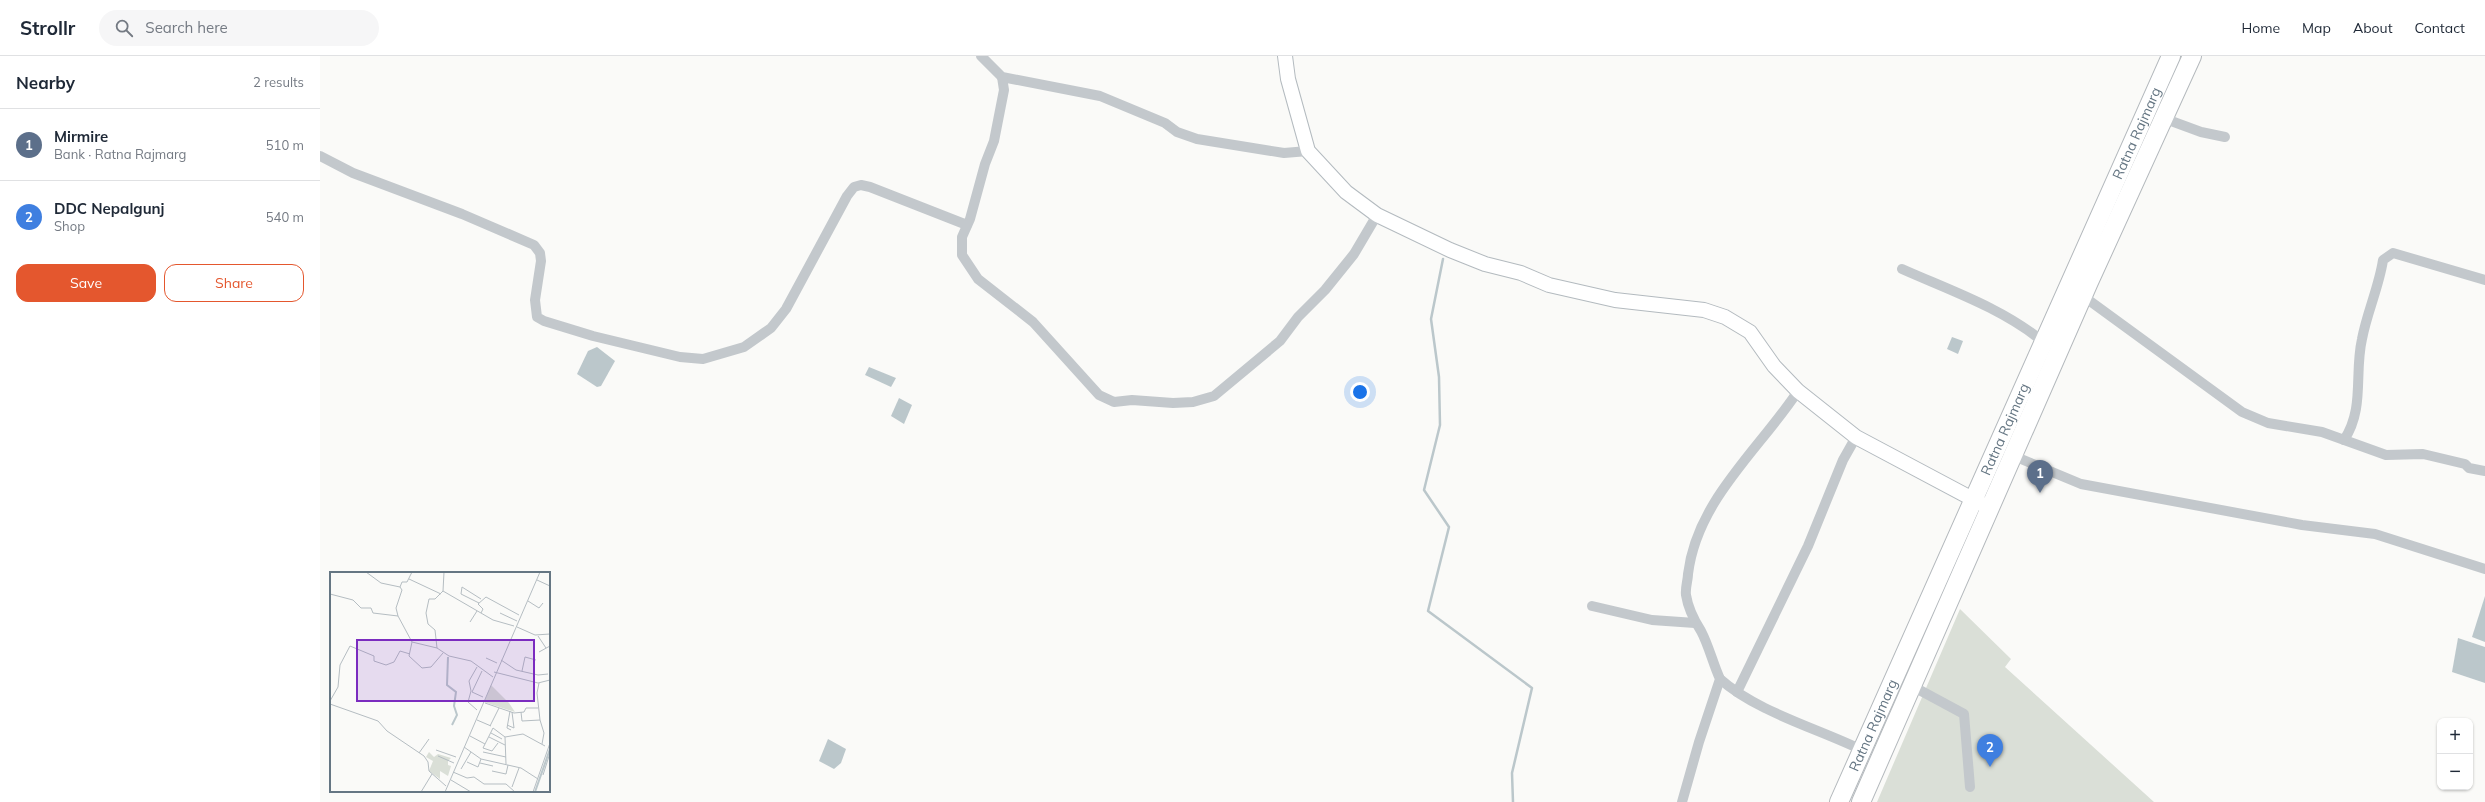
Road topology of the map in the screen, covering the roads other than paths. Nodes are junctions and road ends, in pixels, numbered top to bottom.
1 (981, 56) edge
2 (1285, 56) edge
3 (2171, 56) edge
4 (2192, 56) edge
5 (1002, 77) junction
6 (2163, 118) junction
7 (2226, 137) dead end
8 (1308, 151) junction
9 (320, 156) edge
10 (1377, 215) junction
11 (967, 225) junction
12 (1902, 269) dead end
13 (2485, 280) edge
14 (2083, 296) junction
15 (2042, 341) junction
16 (1798, 391) junction
17 (1856, 437) junction
18 (2344, 440) junction
19 (1997, 447) junction
20 (2013, 456) junction
21 (2485, 471) edge
22 (1972, 498) junction
23 (1990, 508) junction
24 (2485, 569) edge
25 (1592, 606) dead end
26 (1695, 623) junction
27 (1720, 679) junction
28 (1912, 686) junction
29 (1737, 692) junction
30 (1862, 750) junction
31 (1970, 787) dead end
32 (1682, 802) edge
33 (1839, 802) edge
34 (1861, 802) edge

1 - 5 street
2 - 8 street
3 - 15 highway, Ratna Rajmarg
4 - 6 highway, Ratna Rajmarg
5 - 8 street
5 - 11 street
6 - 7 street
6 - 14 highway, Ratna Rajmarg
8 - 10 street
9 - 11 street
10 - 11 street
10 - 16 street
12 - 15 street
13 - 18 street
14 - 18 street
14 - 20 highway, Ratna Rajmarg
15 - 19 highway, Ratna Rajmarg
16 - 17 street
16 - 26 street
17 - 22 street
17 - 29 street
18 - 21 street
19 - 20 street
19 - 22 highway, Ratna Rajmarg
20 - 23 highway, Ratna Rajmarg
20 - 24 street
22 - 23 street
22 - 30 highway, Ratna Rajmarg
23 - 28 highway, Ratna Rajmarg
25 - 26 street
26 - 27 street
27 - 29 street
27 - 32 street
28 - 31 street
28 - 34 highway, Ratna Rajmarg
29 - 30 street
30 - 33 highway, Ratna Rajmarg

